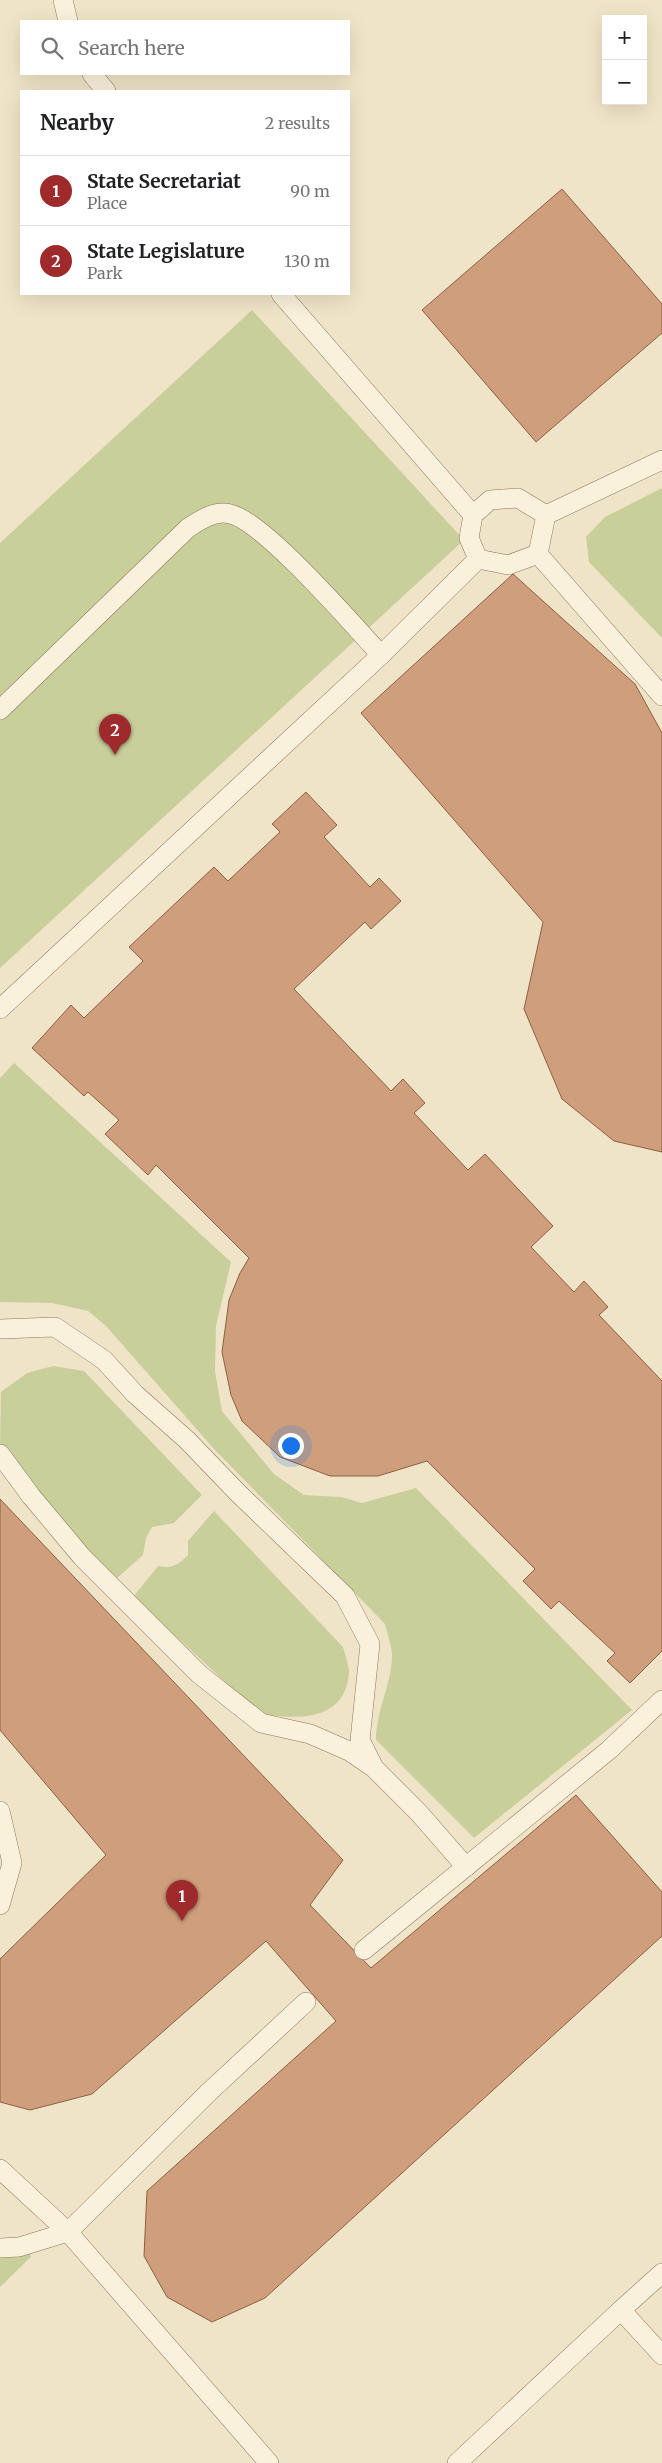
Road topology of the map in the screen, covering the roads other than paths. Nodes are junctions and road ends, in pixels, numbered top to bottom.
1 (63, 0) edge
2 (68, 20) edge
3 (93, 75) edge
4 (105, 90) edge
5 (282, 295) edge
6 (662, 460) edge
7 (473, 515) junction
8 (546, 515) junction
9 (538, 554) junction
10 (478, 559) junction
11 (380, 655) junction
12 (662, 696) edge
13 (0, 710) edge
14 (0, 1009) edge
15 (0, 1329) edge
16 (0, 1454) edge
17 (662, 1700) edge
18 (374, 1768) junction
19 (0, 1811) edge
20 (466, 1867) junction
21 (0, 1905) edge
22 (364, 1950) dead end
23 (306, 2002) dead end
24 (0, 2169) edge
25 (68, 2232) junction
26 (0, 2248) edge
27 (662, 2273) edge
28 (621, 2310) junction
29 (662, 2355) edge
30 (269, 2463) edge
31 (458, 2463) edge

1 - 2 lane
3 - 4 lane
5 - 7 lane
6 - 8 lane
7 - 8 lane
7 - 10 lane
8 - 9 lane
9 - 10 lane
9 - 12 lane
10 - 11 lane
11 - 13 lane
11 - 14 lane
15 - 18 lane
16 - 18 lane
17 - 20 lane
18 - 20 lane
19 - 21 lane
20 - 22 lane
23 - 25 lane
24 - 25 lane
25 - 26 lane
25 - 30 lane
27 - 28 lane
28 - 29 lane
28 - 31 lane

